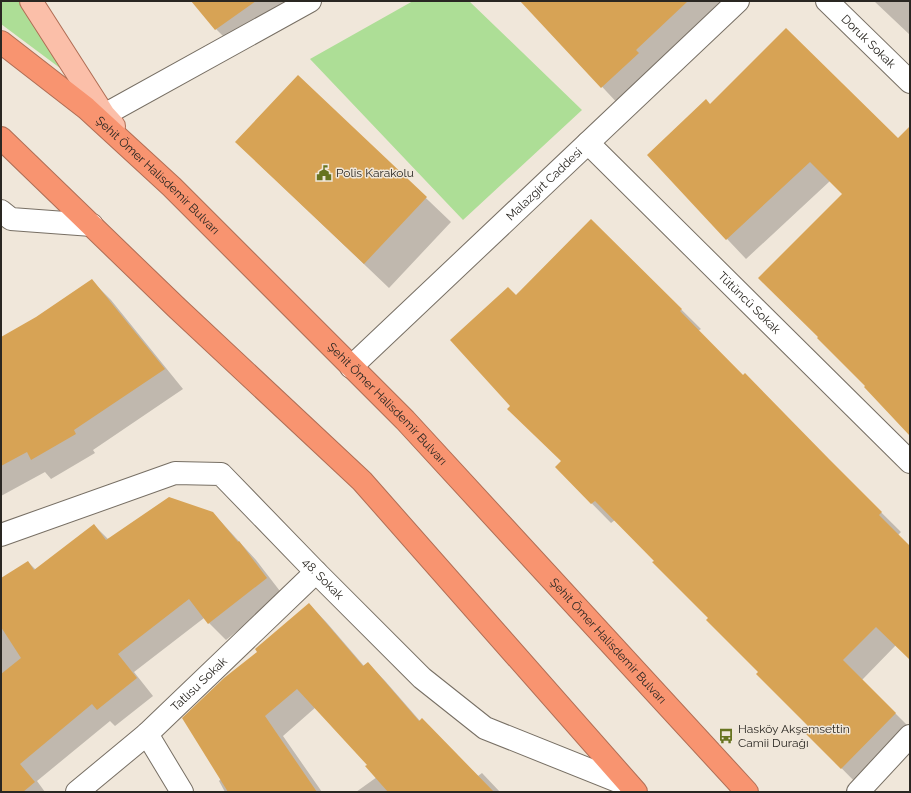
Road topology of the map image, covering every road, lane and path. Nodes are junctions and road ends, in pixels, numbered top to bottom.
1 (31, 1) edge
2 (310, 1) edge
3 (738, 1) edge
4 (827, 1) edge
5 (1, 42) edge
6 (910, 82) edge
7 (104, 115) junction
8 (1, 138) edge
9 (588, 143) junction
10 (172, 187) junction
11 (1, 211) edge
12 (92, 225) junction
13 (351, 366) junction
14 (910, 462) edge
15 (1, 535) edge
16 (316, 572) junction
17 (147, 734) junction
18 (910, 736) edge
19 (633, 789) edge
20 (77, 792) edge
21 (182, 792) edge
22 (747, 792) edge
23 (858, 792) edge

1 - 7 main road
2 - 7 street
3 - 9 street, Malazgirt Caddesi
4 - 6 street, Doruk Sokak
5 - 10 highway, Şehit Ömer Halisdemir Bulvarı
7 - 10 main road
8 - 12 highway
9 - 13 street, Malazgirt Caddesi
9 - 14 street, Tütüncü Sokak
10 - 13 highway, Şehit Ömer Halisdemir Bulvarı
11 - 12 street
12 - 19 highway
13 - 22 highway, Şehit Ömer Halisdemir Bulvarı
15 - 16 street, 48. Sokak
16 - 17 street, Tatlısu Sokak
16 - 19 street, 48. Sokak
17 - 20 street, Tatlısu Sokak
17 - 21 street
18 - 23 street

